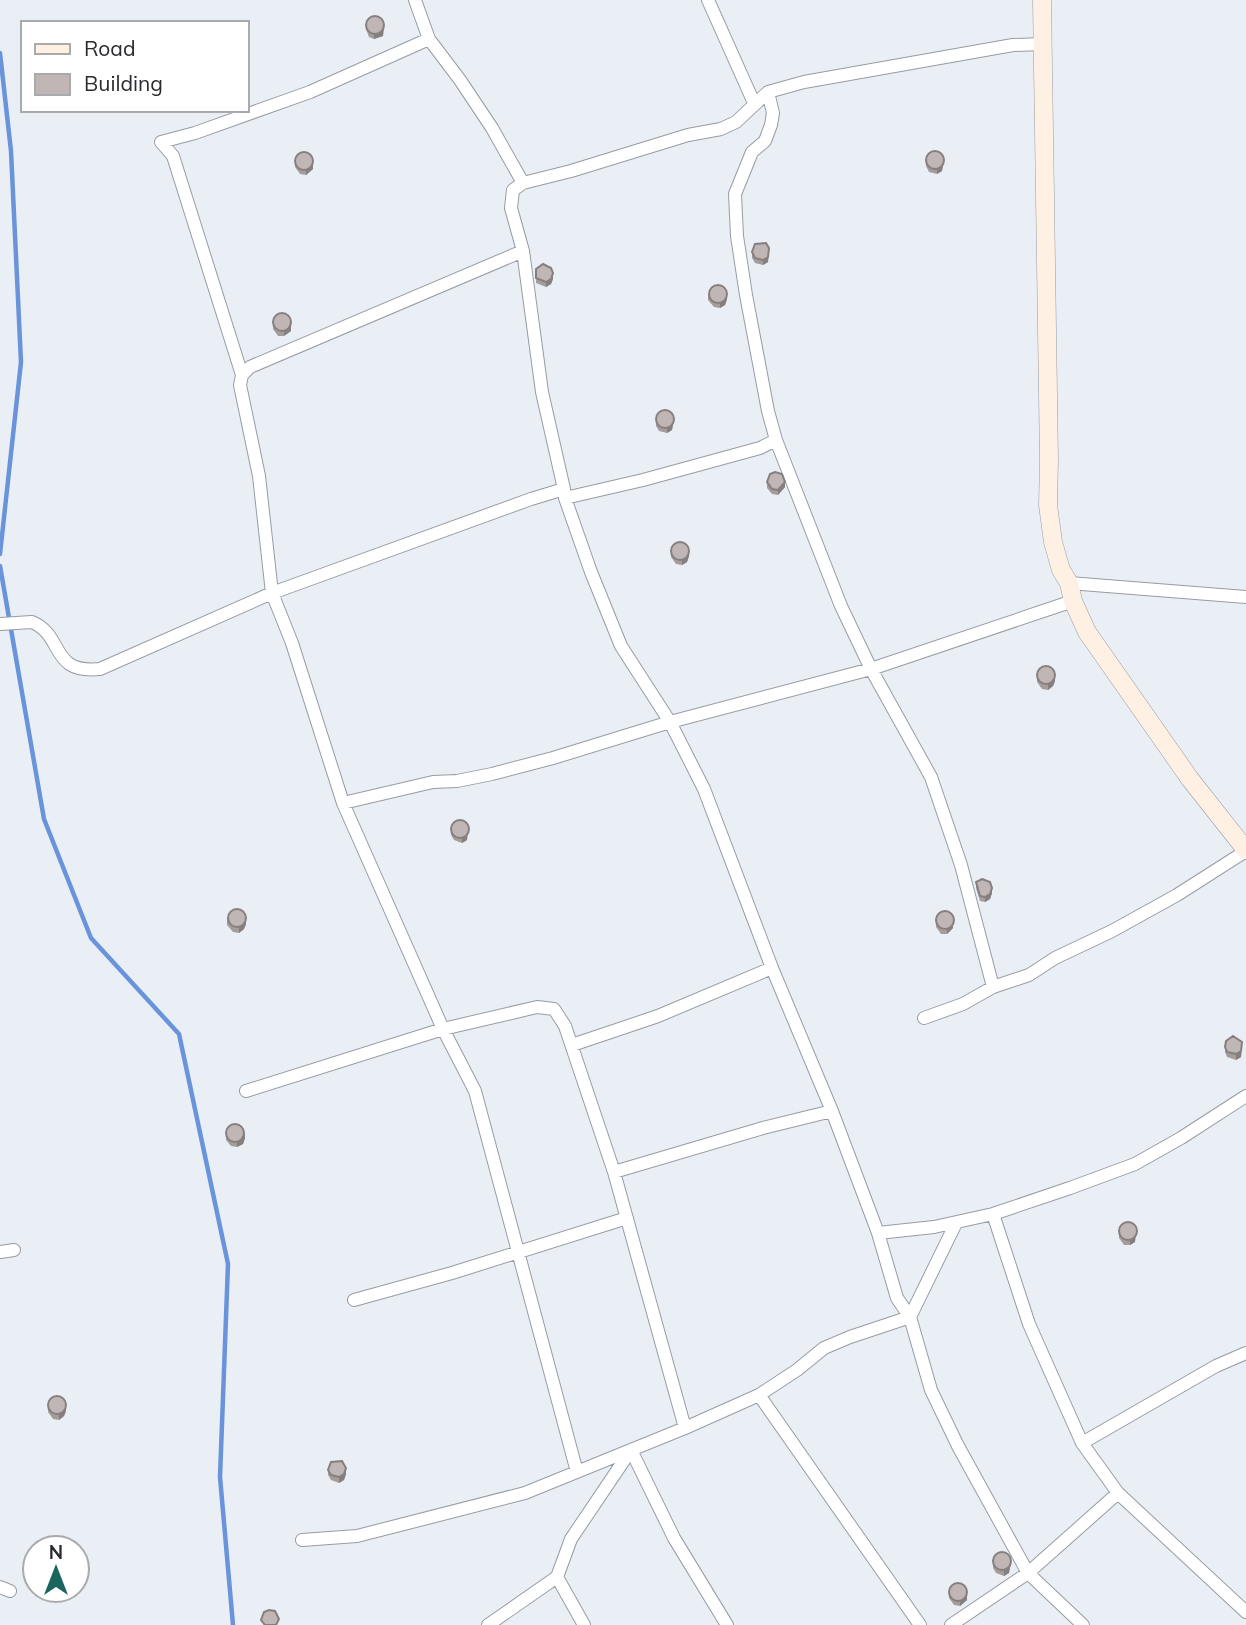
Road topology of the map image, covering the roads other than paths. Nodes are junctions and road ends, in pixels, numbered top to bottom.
1 (415, 0) edge
2 (708, 0) edge
3 (1042, 0) edge
4 (429, 40) junction
5 (1044, 44) junction
6 (768, 92) junction
7 (754, 103) junction
8 (523, 183) junction
9 (523, 251) junction
10 (242, 375) junction
11 (776, 440) junction
12 (565, 493) junction
13 (1071, 592) junction
14 (272, 593) junction
15 (1246, 597) edge
16 (0, 624) edge
17 (871, 669) junction
18 (670, 722) junction
19 (343, 803) junction
20 (1246, 851) edge
21 (772, 968) junction
22 (993, 987) junction
23 (924, 1018) dead end
24 (443, 1029) junction
25 (572, 1045) junction
26 (246, 1091) dead end
27 (1246, 1096) edge
28 (832, 1111) junction
29 (614, 1172) junction
30 (993, 1214) junction
31 (626, 1218) junction
32 (956, 1223) junction
33 (878, 1233) junction
34 (14, 1250) dead end
35 (518, 1250) junction
36 (0, 1252) edge
37 (354, 1300) dead end
38 (910, 1317) junction
39 (1246, 1353) edge
40 (759, 1395) junction
41 (685, 1428) junction
42 (1082, 1443) junction
43 (631, 1450) junction
44 (577, 1472) junction
45 (1118, 1493) junction
46 (302, 1540) dead end
47 (1028, 1573) junction
48 (557, 1577) junction
49 (1246, 1612) edge
50 (488, 1625) edge
51 (584, 1625) edge
52 (727, 1625) edge
53 (920, 1625) edge
54 (951, 1625) edge
55 (1083, 1625) edge

1 - 4 street
2 - 7 street
3 - 5 street
4 - 8 street
4 - 10 street
5 - 6 street
5 - 13 street
6 - 7 street
6 - 11 street
7 - 8 street
8 - 9 street
9 - 10 street
9 - 12 street
10 - 14 street
11 - 12 street
11 - 17 street
12 - 14 street
12 - 18 street
13 - 15 street
13 - 17 street
13 - 20 street
14 - 16 street
14 - 19 street
17 - 18 street
17 - 22 street
18 - 19 street
18 - 21 street
19 - 24 street
20 - 22 street
21 - 25 street
21 - 28 street
22 - 23 street
24 - 25 street
24 - 26 street
24 - 35 street
25 - 29 street
27 - 30 street
28 - 29 street
28 - 33 street
29 - 31 street
30 - 32 street
30 - 42 street
31 - 35 street
31 - 41 street
32 - 33 street
32 - 38 street
33 - 38 street
34 - 36 street
35 - 37 street
35 - 44 street
38 - 40 street
38 - 47 street
39 - 42 street
40 - 41 street
40 - 53 street
41 - 43 street
42 - 45 street
43 - 44 street
43 - 48 street
43 - 52 street
44 - 46 street
45 - 47 street
45 - 49 street
47 - 54 street
47 - 55 street
48 - 50 street
48 - 51 street

